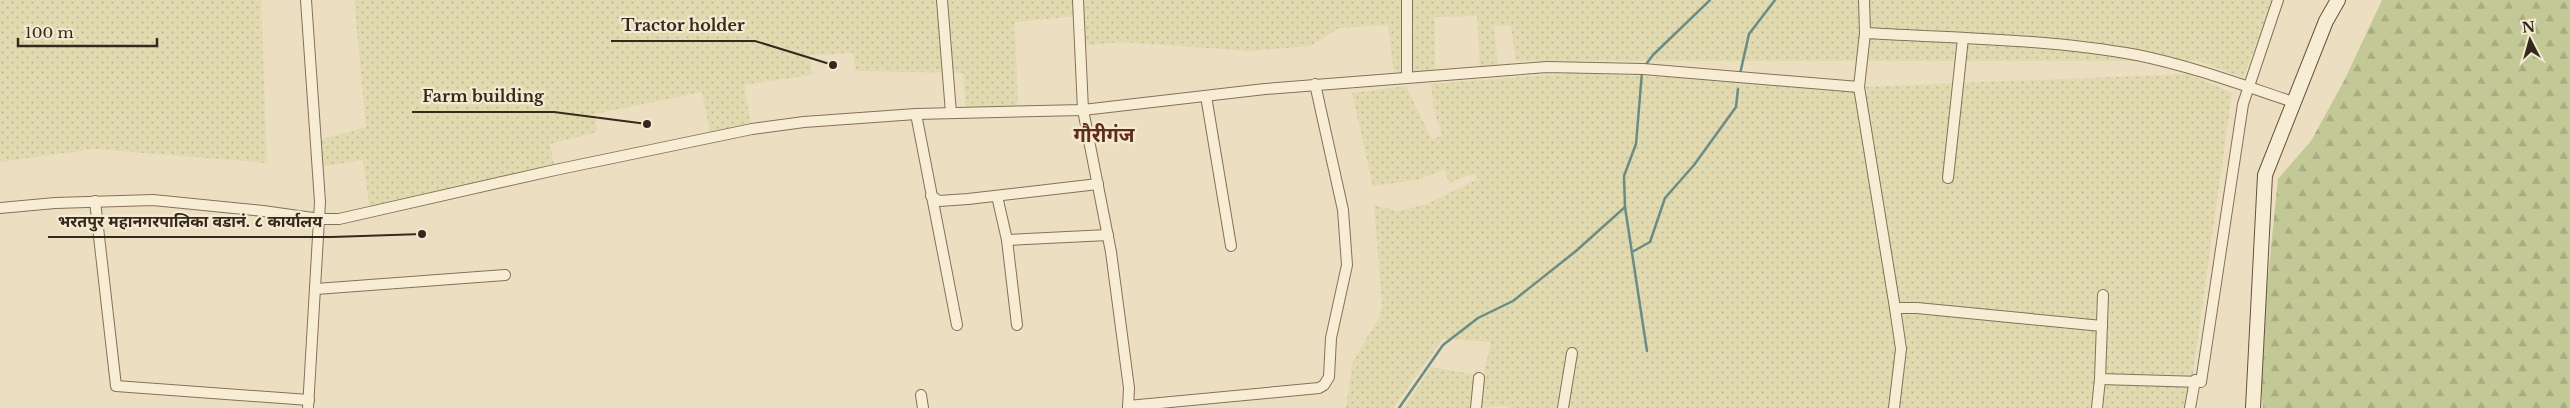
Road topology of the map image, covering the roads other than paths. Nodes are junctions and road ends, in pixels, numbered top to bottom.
1 (306, 0) edge
2 (942, 0) edge
3 (1078, 0) edge
4 (1407, 0) edge
5 (1864, 0) edge
6 (2278, 0) edge
7 (2338, 0) edge
8 (1865, 33) junction
9 (1963, 38) junction
10 (1407, 78) junction
11 (1315, 84) junction
12 (1859, 87) junction
13 (2248, 87) junction
14 (1206, 96) junction
15 (2294, 102) junction
16 (1083, 110) junction
17 (951, 113) junction
18 (916, 114) junction
19 (1948, 178) dead end
20 (1098, 184) junction
21 (931, 196) junction
22 (997, 196) junction
23 (95, 201) junction
24 (0, 208) edge
25 (320, 219) junction
26 (1108, 235) junction
27 (1007, 240) junction
28 (1231, 246) dead end
29 (505, 275) dead end
30 (316, 289) junction
31 (2103, 295) dead end
32 (1895, 308) junction
33 (956, 325) dead end
34 (1017, 325) dead end
35 (2102, 326) junction
36 (1572, 353) dead end
37 (1479, 378) dead end
38 (2100, 379) junction
39 (2195, 380) junction
40 (921, 395) dead end
41 (309, 404) edge
42 (1128, 407) edge
43 (923, 408) edge
44 (1476, 408) edge
45 (1563, 408) edge
46 (1894, 408) edge
47 (2097, 408) edge
48 (2190, 408) edge
49 (2253, 408) edge

1 - 25 street
2 - 17 street
3 - 16 street
4 - 10 street
5 - 8 street
6 - 13 street
7 - 15 main road
8 - 9 street
8 - 12 street
9 - 13 street
9 - 19 street
10 - 11 street
10 - 12 street
11 - 14 street
11 - 42 street
12 - 32 street
13 - 15 street
13 - 39 street
14 - 16 street
14 - 28 street
15 - 49 main road
16 - 17 street
16 - 20 street
17 - 18 street
18 - 21 street
18 - 25 street
20 - 22 street
20 - 26 street
21 - 22 street
21 - 33 street
22 - 27 street
23 - 24 street
23 - 25 street
23 - 41 street
25 - 30 street
26 - 27 street
26 - 42 street
27 - 34 street
29 - 30 street
30 - 41 street
31 - 35 street
32 - 35 street
32 - 46 street
35 - 38 street
36 - 45 street
37 - 44 street
38 - 39 street
38 - 47 street
39 - 48 street
40 - 43 street

